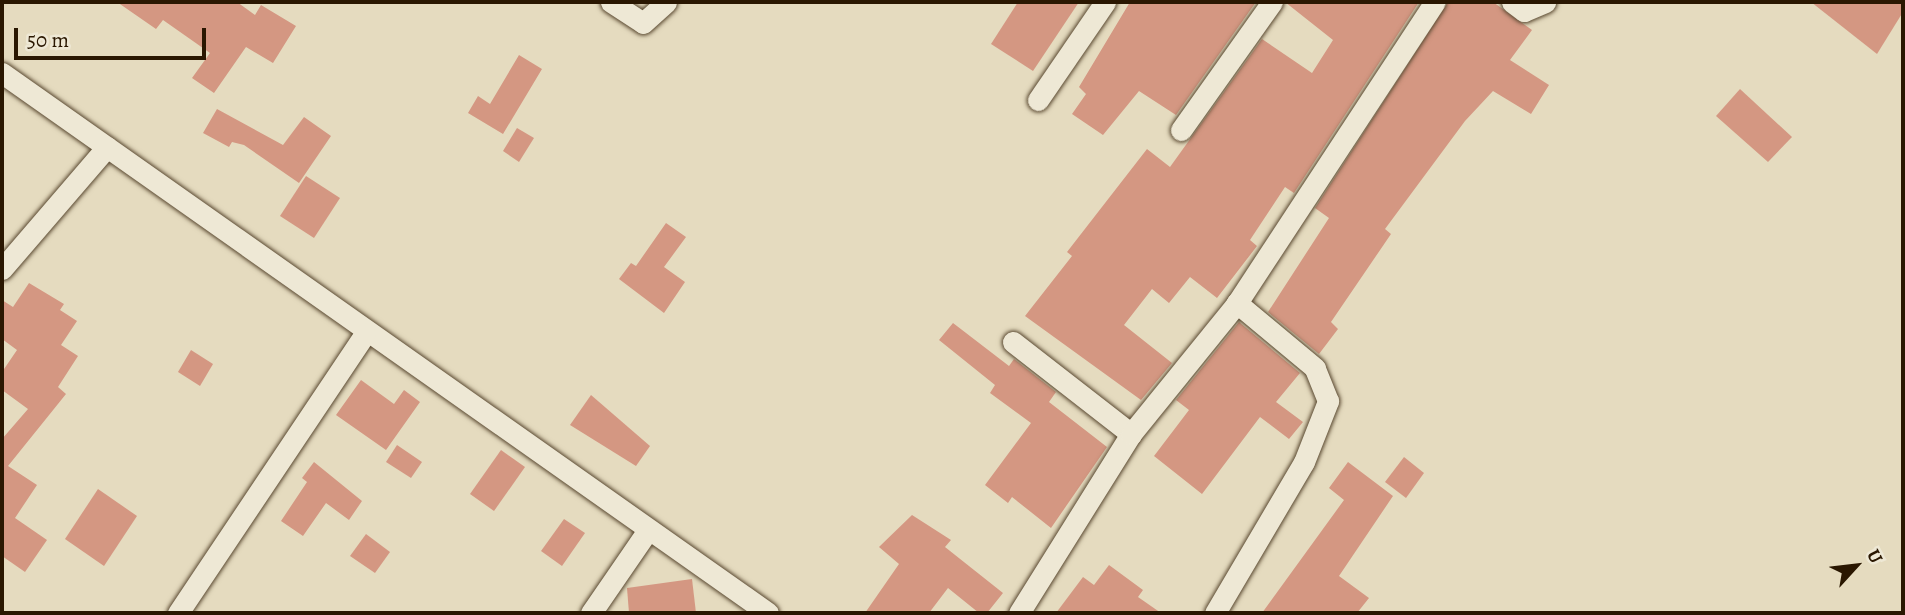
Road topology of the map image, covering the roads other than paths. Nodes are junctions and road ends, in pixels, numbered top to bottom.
1 (611, 2) edge
2 (666, 2) edge
3 (1105, 2) edge
4 (1272, 2) edge
5 (1436, 2) edge
6 (1512, 2) edge
7 (1545, 2) edge
8 (2, 73) edge
9 (1038, 100) dead end
10 (1181, 130) dead end
11 (107, 147) junction
12 (2, 269) edge
13 (1237, 303) junction
14 (365, 334) junction
15 (1013, 342) dead end
16 (1131, 434) junction
17 (648, 530) junction
18 (178, 613) edge
19 (591, 613) edge
20 (768, 613) edge
21 (1019, 613) edge
22 (1215, 613) edge

1 - 2 street
3 - 9 street
4 - 10 street
5 - 13 street
6 - 7 street
8 - 11 street
11 - 12 street
11 - 14 street
13 - 16 street
13 - 22 street
14 - 17 street
14 - 18 street
15 - 16 street
16 - 21 street
17 - 19 street
17 - 20 street

